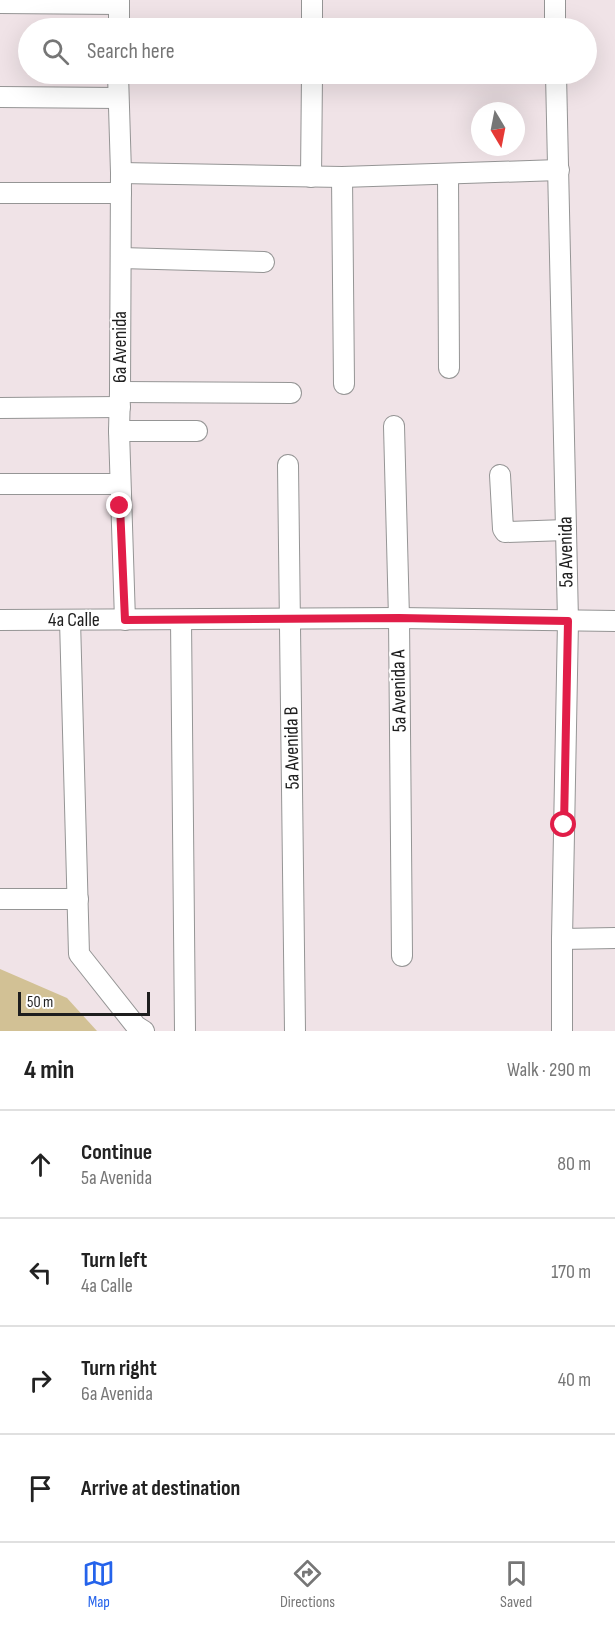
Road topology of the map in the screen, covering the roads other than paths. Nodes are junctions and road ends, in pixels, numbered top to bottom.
1 (312, 0) edge
2 (555, 0) edge
3 (119, 2) edge
4 (0, 3) edge
5 (119, 18) edge
6 (312, 18) edge
7 (555, 18) edge
8 (118, 84) edge
9 (312, 84) edge
10 (556, 84) edge
11 (0, 97) edge
12 (118, 98) junction
13 (559, 170) junction
14 (448, 174) junction
15 (311, 177) junction
16 (342, 177) junction
17 (121, 183) junction
18 (0, 193) edge
19 (121, 258) junction
20 (264, 262) dead end
21 (449, 368) dead end
22 (344, 384) dead end
23 (291, 393) dead end
24 (120, 400) junction
25 (0, 408) edge
26 (394, 426) dead end
27 (118, 431) junction
28 (197, 431) dead end
29 (288, 465) dead end
30 (500, 476) dead end
31 (0, 484) edge
32 (119, 484) junction
33 (566, 530) junction
34 (399, 618) junction
35 (291, 619) junction
36 (0, 620) edge
37 (70, 620) junction
38 (125, 620) junction
39 (181, 620) junction
40 (568, 621) junction
41 (615, 621) edge
42 (78, 898) junction
43 (0, 899) edge
44 (615, 938) edge
45 (562, 939) junction
46 (402, 956) dead end
47 (144, 1031) edge
48 (185, 1031) edge
49 (295, 1031) edge
50 (562, 1031) edge

1 - 6 street
2 - 7 street
3 - 4 street
3 - 5 street
8 - 12 street, 6a Avenida
9 - 15 street
10 - 13 street, 5a Avenida
11 - 12 street
12 - 17 street, 6a Avenida
13 - 14 street
13 - 33 street, 5a Avenida
14 - 16 street
14 - 21 street
15 - 16 street
15 - 17 street
16 - 22 street
17 - 18 street
17 - 19 street, 6a Avenida
19 - 20 street
19 - 24 street, 6a Avenida
23 - 24 street
24 - 25 street
24 - 27 street, 6a Avenida
26 - 34 street, 5a Avenida A
27 - 28 street
27 - 32 street, 6a Avenida
29 - 35 street, 5a Avenida B
30 - 33 street
31 - 32 street
32 - 38 street, 6a Avenida
33 - 40 street, 5a Avenida
34 - 35 street, 4a Calle
34 - 40 street, 4a Calle
34 - 46 street, 5a Avenida A
35 - 39 street, 4a Calle
35 - 49 street, 5a Avenida B
36 - 37 street, 4a Calle
37 - 38 street, 4a Calle
37 - 42 street
38 - 39 street, 4a Calle
39 - 48 street
40 - 41 street, 4a Calle
40 - 45 street, 5a Avenida
42 - 43 street
42 - 47 street
44 - 45 street
45 - 50 street, 5a Avenida

